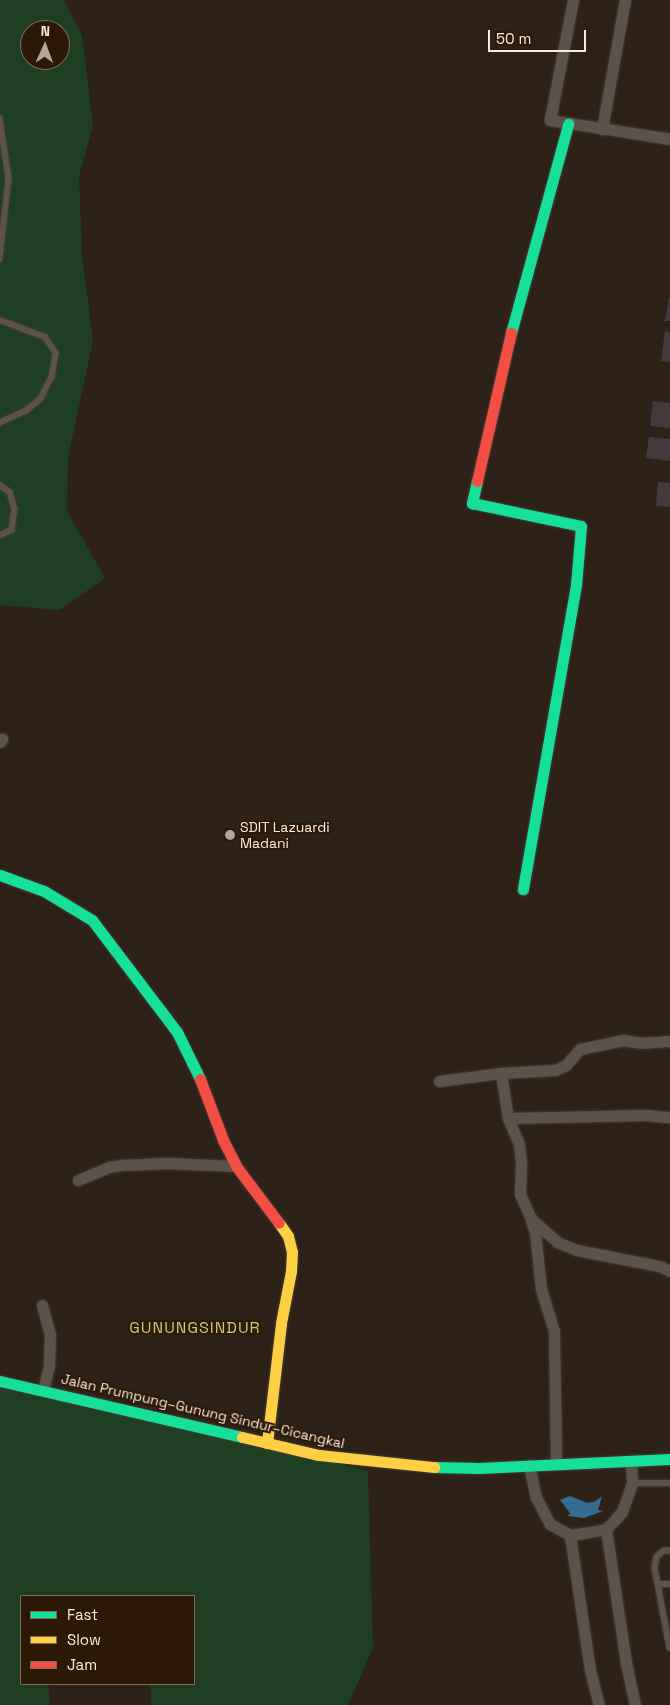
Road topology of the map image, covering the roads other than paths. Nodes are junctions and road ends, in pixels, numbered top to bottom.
1 (573, 0) edge
2 (625, 0) edge
3 (0, 118) edge
4 (568, 124) junction
5 (602, 129) junction
6 (670, 139) edge
7 (0, 259) edge
8 (0, 320) edge
9 (0, 423) edge
10 (0, 485) edge
11 (0, 536) edge
12 (0, 876) edge
13 (523, 889) dead end
14 (670, 1041) edge
15 (500, 1073) junction
16 (439, 1081) dead end
17 (670, 1117) edge
18 (508, 1118) junction
19 (236, 1166) junction
20 (78, 1180) dead end
21 (530, 1220) junction
22 (670, 1271) edge
23 (42, 1305) dead end
24 (0, 1382) edge
25 (43, 1390) junction
26 (267, 1443) junction
27 (670, 1459) edge
28 (631, 1461) junction
29 (556, 1464) junction
30 (529, 1465) junction
31 (632, 1483) junction
32 (670, 1483) edge
33 (606, 1529) junction
34 (570, 1535) junction
35 (670, 1551) edge
36 (658, 1584) junction
37 (670, 1584) edge
38 (670, 1648) edge
39 (598, 1705) edge
40 (636, 1705) edge

1 - 4 street
2 - 5 street
3 - 7 lane
4 - 5 street
4 - 13 street
5 - 6 street
8 - 9 lane
10 - 11 lane
12 - 19 street
14 - 15 street
15 - 16 street
15 - 18 street
17 - 18 street
18 - 21 street
19 - 20 street
19 - 26 street
21 - 22 street
21 - 29 street
23 - 25 street
24 - 25 street, Jalan Prumpung–Gunung Sindur–Cicangkal
25 - 26 street, Jalan Prumpung–Gunung Sindur–Cicangkal
26 - 30 street, Jalan Prumpung–Gunung Sindur–Cicangkal
27 - 28 street, Jalan Prumpung–Gunung Sindur–Cicangkal
28 - 29 street, Jalan Prumpung–Gunung Sindur–Cicangkal
28 - 31 street
29 - 30 street, Jalan Prumpung–Gunung Sindur–Cicangkal
30 - 34 street
31 - 32 lane
31 - 33 street
33 - 34 street
33 - 40 street
34 - 39 street
35 - 36 lane
36 - 37 lane
36 - 38 lane

